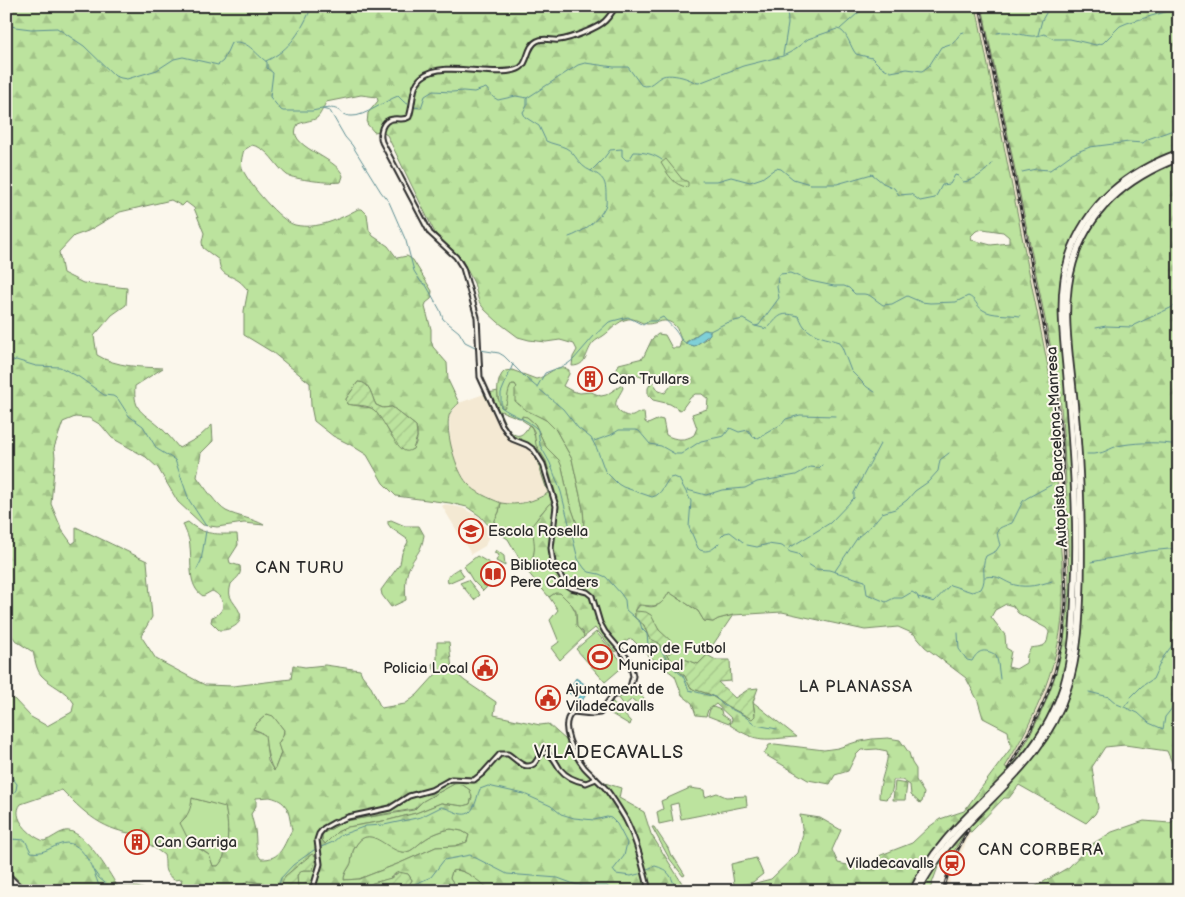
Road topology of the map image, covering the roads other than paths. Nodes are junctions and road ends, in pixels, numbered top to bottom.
1 (616, 6) edge
2 (1179, 153) edge
3 (1179, 158) edge
4 (1076, 465) junction
5 (596, 779) junction
6 (6, 875) edge
7 (6, 884) edge
8 (13, 891) edge
9 (22, 891) edge
10 (312, 891) edge
11 (649, 891) edge
12 (913, 891) edge
13 (920, 891) edge

1 - 5 street
2 - 4 highway, Autopista Barcelona-Manresa
3 - 4 highway, Autopista Barcelona-Manresa
4 - 12 highway, Autopista Barcelona-Manresa
4 - 13 highway, Autopista Barcelona-Manresa
5 - 10 street
5 - 11 street
6 - 9 highway
7 - 8 highway

